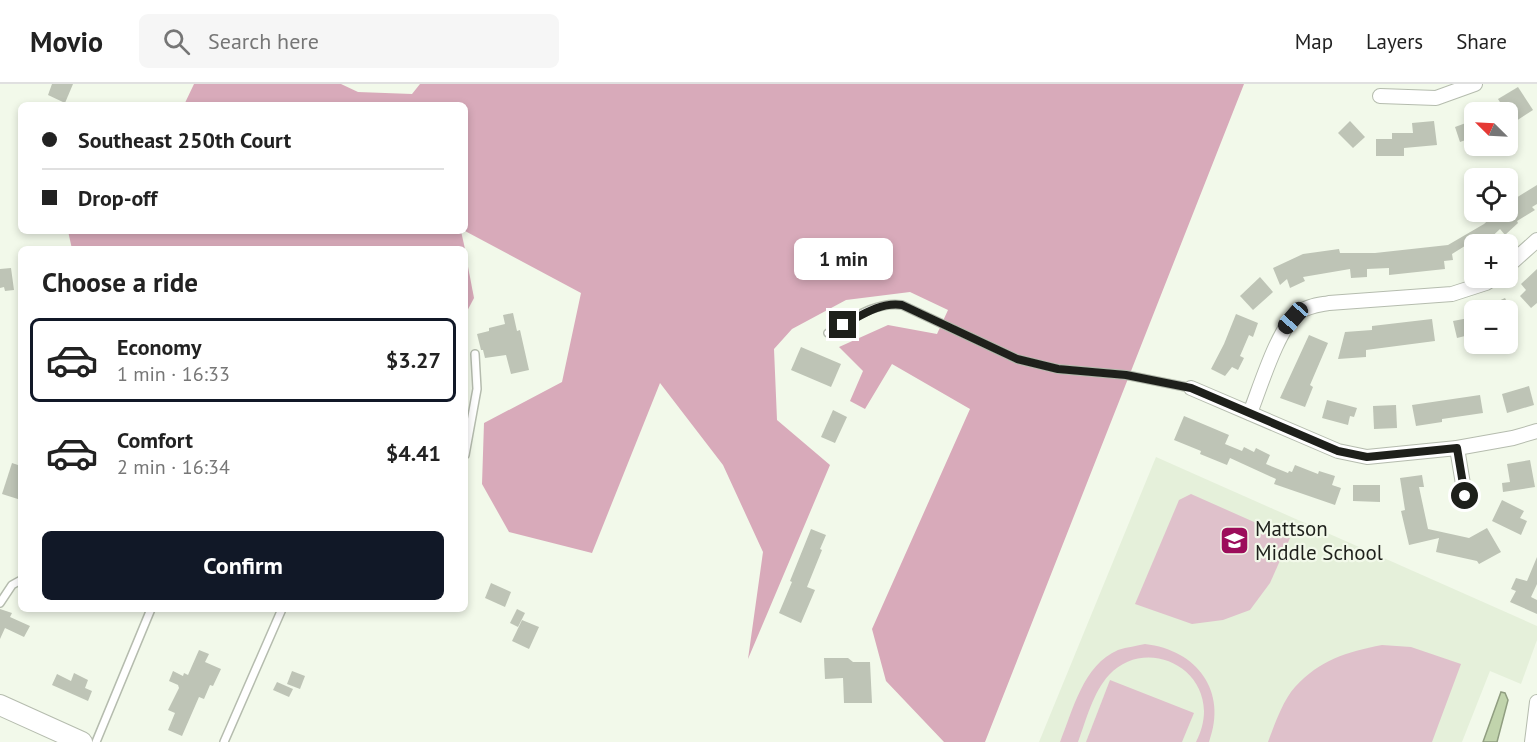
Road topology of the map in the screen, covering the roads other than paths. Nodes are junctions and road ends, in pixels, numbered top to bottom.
1 (1475, 84) edge
2 (1380, 96) dead end
3 (1537, 240) edge
4 (1518, 257) edge
5 (1471, 288) edge
6 (828, 333) dead end
7 (475, 354) dead end
8 (1191, 388) joint
9 (1250, 413) junction
10 (1537, 431) edge
11 (468, 438) edge
12 (1457, 448) junction
13 (1465, 496) dead end
14 (18, 582) edge
15 (0, 603) edge
16 (150, 612) edge
17 (281, 612) edge
18 (1537, 702) edge
19 (0, 705) edge
20 (1534, 733) edge
21 (82, 742) edge
22 (96, 742) edge
23 (224, 742) edge

1 - 2 street
3 - 4 street
5 - 9 street
6 - 8 lane
7 - 11 lane
8 - 9 street
9 - 12 street
10 - 12 street
12 - 13 street
14 - 15 lane
16 - 22 lane
17 - 23 lane
18 - 20 street
19 - 21 street

